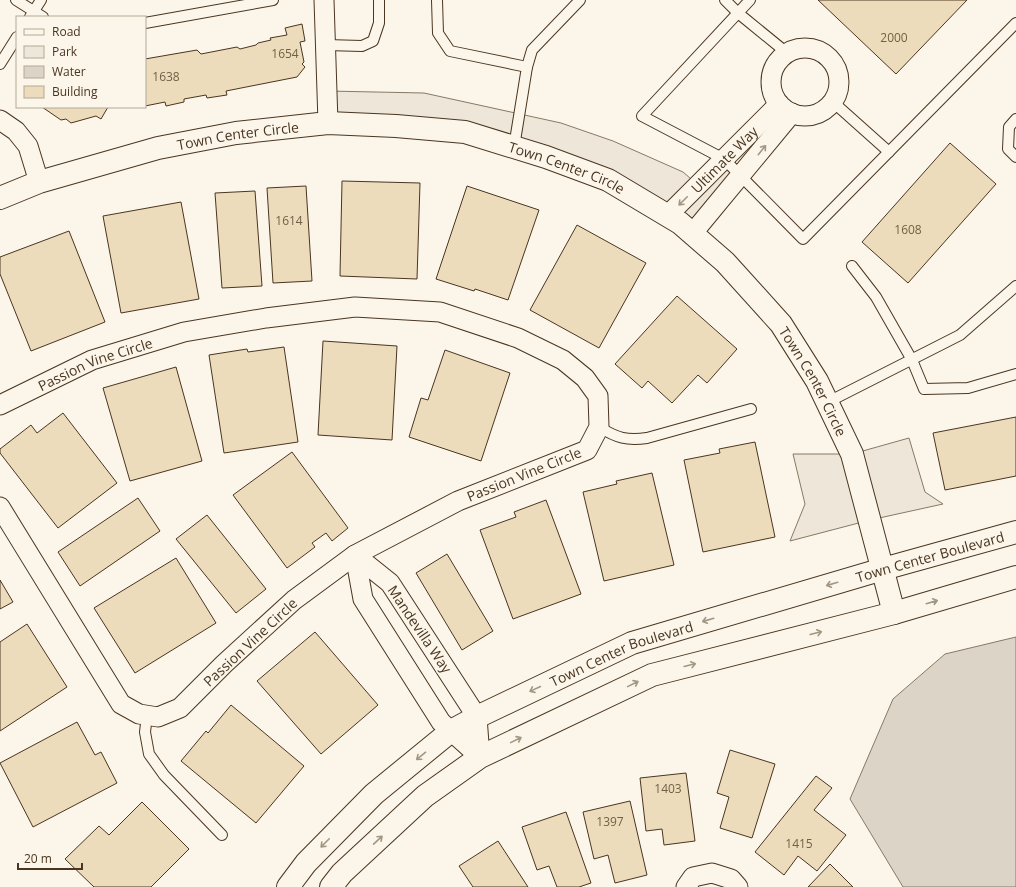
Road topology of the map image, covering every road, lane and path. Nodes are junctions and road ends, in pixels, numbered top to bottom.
1 (16, 0) edge
2 (41, 0) edge
3 (273, 0) edge
4 (324, 0) edge
5 (379, 0) edge
6 (437, 0) edge
7 (580, 0) edge
8 (725, 0) edge
9 (750, 0) edge
10 (738, 13) junction
11 (32, 14) edge
12 (146, 23) edge
13 (1016, 24) edge
14 (16, 39) edge
15 (326, 45) junction
16 (787, 54) junction
17 (0, 64) edge
18 (527, 67) junction
19 (833, 102) junction
20 (785, 108) junction
21 (1016, 119) edge
22 (0, 120) edge
23 (328, 123) junction
24 (514, 147) junction
25 (889, 152) junction
26 (1016, 157) edge
27 (724, 159) junction
28 (741, 175) junction
29 (40, 182) junction
30 (0, 198) edge
31 (668, 215) junction
32 (692, 234) junction
33 (852, 266) dead end
34 (1016, 286) edge
35 (912, 360) junction
36 (1016, 374) edge
37 (828, 402) junction
38 (0, 405) edge
39 (750, 410) dead end
40 (599, 427) junction
41 (0, 507) edge
42 (1016, 532) edge
43 (355, 555) junction
44 (883, 569) junction
45 (1016, 577) edge
46 (894, 613) junction
47 (147, 715) junction
48 (477, 716) junction
49 (451, 731) junction
50 (480, 758) junction
51 (222, 835) dead end
52 (288, 887) edge
53 (331, 887) edge
54 (686, 887) edge
55 (738, 887) edge

1 - 11 lane
2 - 11 lane
3 - 12 lane
4 - 15 street
5 - 15 lane
6 - 18 lane
7 - 18 lane
8 - 10 lane
9 - 10 lane
10 - 16 lane
10 - 27 lane
13 - 25 lane
14 - 17 lane
15 - 23 street
16 - 19 street
16 - 20 street
18 - 24 lane
19 - 20 street
19 - 25 lane
20 - 27 street, Ultimate Way
28 -> 20 street, Ultimate Way
21 - 26 lane
22 - 29 street
23 - 24 street, Town Center Circle
23 - 29 street, Town Center Circle
24 - 31 street, Town Center Circle
25 - 28 lane
27 - 28 lane
27 -> 31 street, Ultimate Way
28 - 32 street, Ultimate Way
29 - 30 street, Town Center Circle
31 - 32 street, Town Center Circle
32 - 37 street, Town Center Circle
33 - 35 lane
34 - 35 lane
35 - 36 lane
35 - 37 lane
37 - 44 street, Town Center Circle
38 - 40 street, Passion Vine Circle
39 - 40 lane
40 - 43 street, Passion Vine Circle
41 - 47 street, Passion Vine Circle
42 - 44 street, Town Center Boulevard
43 - 47 street, Passion Vine Circle
43 - 48 street, Mandevilla Way
43 - 49 street
44 - 46 street, Town Center Circle
44 -> 48 street, Town Center Boulevard
46 -> 45 street
50 -> 46 street
47 - 51 lane
48 - 49 street, Town Center Boulevard
48 - 50 street, Mandevilla Way
49 - 50 street
49 -> 52 street, Town Center Boulevard
53 -> 50 street
54 - 55 street

